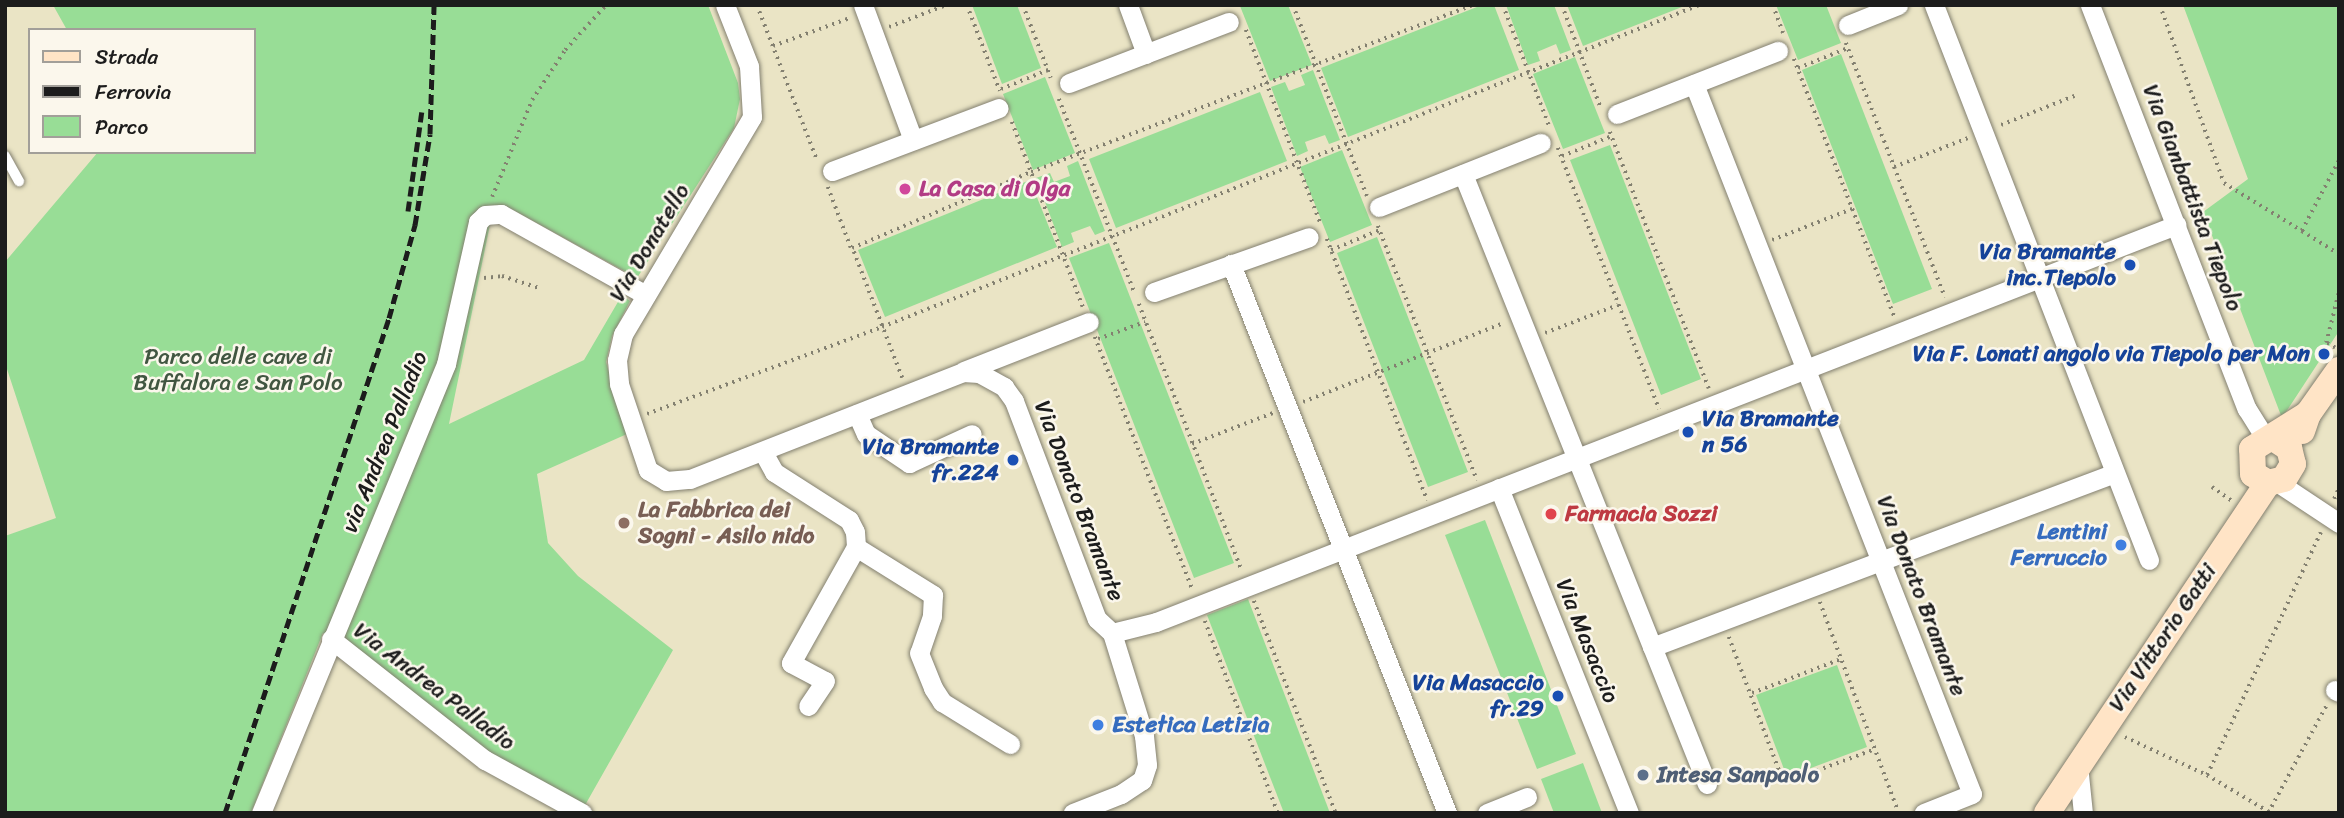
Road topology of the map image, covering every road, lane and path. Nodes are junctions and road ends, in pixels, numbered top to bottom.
1 (606, 5) edge
2 (725, 5) edge
3 (757, 5) edge
4 (946, 5) edge
5 (1023, 5) edge
6 (1128, 5) edge
7 (1293, 5) edge
8 (1473, 5) edge
9 (1503, 5) edge
10 (1562, 5) edge
11 (1699, 5) edge
12 (1773, 5) edge
13 (1898, 5) edge
14 (1934, 5) edge
15 (2090, 5) edge
16 (2160, 5) edge
17 (865, 8) edge
18 (1235, 20) joint
19 (1846, 31) joint
20 (874, 33) junction
21 (1784, 45) junction
22 (773, 46) junction
23 (1848, 48) junction
24 (1579, 52) junction
25 (1146, 54) junction
26 (1317, 66) junction
27 (1797, 68) junction
28 (1048, 70) junction
29 (1528, 72) junction
30 (1069, 83) dead end
31 (1694, 84) junction
32 (1268, 86) junction
33 (999, 99) joint
34 (1610, 120) junction
35 (1612, 136) junction
36 (913, 140) junction
37 (1346, 143) junction
38 (1541, 143) dead end
39 (1080, 153) junction
40 (5, 156) edge
41 (1561, 156) junction
42 (2339, 161) edge
43 (1297, 162) junction
44 (825, 169) junction
45 (1463, 174) junction
46 (19, 181) dead end
47 (1374, 209) junction
48 (1852, 209) junction
49 (485, 215) junction
50 (2176, 225) junction
51 (1380, 230) junction
52 (2302, 231) junction
53 (1111, 234) junction
54 (1309, 237) dead end
55 (1758, 246) junction
56 (852, 248) junction
57 (1331, 250) junction
58 (2339, 254) edge
59 (1231, 264) junction
60 (484, 278) dead end
61 (2042, 278) junction
62 (538, 288) dead end
63 (2339, 291) edge
64 (1154, 292) dead end
65 (646, 295) junction
66 (1618, 305) junction
67 (1951, 313) junction
68 (1519, 317) junction
69 (1145, 321) junction
70 (882, 327) junction
71 (1093, 331) joint
72 (1900, 332) junction
73 (1528, 340) junction
74 (2339, 351) edge
75 (1428, 353) junction
76 (1806, 369) junction
77 (2339, 370) edge
78 (963, 372) junction
79 (1378, 372) junction
80 (909, 395) junction
81 (1715, 404) junction
82 (1287, 408) junction
83 (857, 414) junction
84 (630, 420) junction
85 (1664, 424) junction
86 (972, 434) dead end
87 (1192, 444) junction
88 (762, 452) junction
89 (1574, 458) junction
90 (2272, 462) junction
91 (2114, 473) junction
92 (2212, 487) dead end
93 (2339, 488) edge
94 (1491, 491) junction
95 (2241, 507) junction
96 (1432, 514) junction
97 (2333, 519) edge
98 (856, 547) junction
99 (1341, 550) junction
100 (1880, 558) junction
101 (2149, 560) dead end
102 (1813, 584) junction
103 (1248, 586) junction
104 (1199, 606) junction
105 (1723, 619) junction
106 (1112, 633) junction
107 (331, 639) junction
108 (1652, 647) junction
109 (1841, 659) junction
110 (2337, 691) edge
111 (1751, 693) junction
112 (808, 706) dead end
113 (2114, 741) dead end
114 (1010, 744) dead end
115 (1875, 749) junction
116 (2078, 765) junction
117 (2207, 775) junction
118 (1707, 784) dead end
119 (1527, 797) dead end
120 (2269, 812) edge
121 (261, 813) edge
122 (582, 813) edge
123 (1073, 813) edge
124 (1278, 813) edge
125 (1336, 813) edge
126 (1447, 813) edge
127 (1487, 813) edge
128 (1629, 813) edge
129 (1899, 813) edge
130 (1924, 813) edge
131 (2046, 813) edge
132 (2083, 813) edge

1 - 49 path
2 - 65 street, Via Donatello
3 - 22 path
4 - 20 path
5 - 28 path
6 - 25 street
7 - 26 path
8 - 26 path
9 - 29 path
10 - 24 path
11 - 24 path
12 - 21 path
13 - 19 street
14 - 61 street
15 - 50 street, Via Gianbattista Tiepolo
16 - 52 path
17 - 20 street
17 - 22 path
18 - 25 street
18 - 32 path
19 - 23 path
20 - 36 street
21 - 27 path
21 - 31 street
22 - 44 path
23 - 27 path
23 - 67 path
24 - 29 path
24 - 34 path
25 - 30 street
26 - 32 path
26 - 37 path
27 - 48 path
28 - 33 path
28 - 39 path
29 - 37 path
29 - 41 path
31 - 34 street
31 - 55 street, Via Donato Bramante
32 - 39 path
32 - 43 path
33 - 36 street
34 - 35 path
35 - 41 path
35 - 81 path
36 - 44 street
37 - 43 path
37 - 47 path
38 - 45 street
39 - 53 path
39 - 56 path
40 - 46 lane
41 - 66 path
42 - 52 path
43 - 53 path
43 - 57 path
44 - 56 path
45 - 47 street
45 - 68 street
47 - 51 path
48 - 55 path
48 - 72 path
49 - 65 street
49 - 107 street, via Andrea Palladio
50 - 61 street, Via Donato Bramante
50 - 90 street, Via Gianbattista Tiepolo
51 - 57 path
51 - 75 path
52 - 58 path
53 - 69 path
53 - 70 path
54 - 59 street
55 - 76 street, Via Donato Bramante
56 - 70 path
57 - 79 path
59 - 64 street
59 - 82 street
60 - 62 path
61 - 67 street, Via Donato Bramante
61 - 91 street
63 - 74 path
65 - 84 street, Via Donatello
66 - 73 path
66 - 85 path
67 - 72 street, Via Donato Bramante
68 - 73 street
68 - 75 path
69 - 71 path
69 - 87 path
70 - 80 path
70 - 84 path
71 - 78 street
72 - 76 street, Via Donato Bramante
73 - 89 street
75 - 79 path
75 - 94 path
76 - 81 street, Via Donato Bramante
76 - 100 street, Via Donato Bramante
77 - 90 street
78 - 80 street
78 - 106 street, Via Donato Bramante
79 - 82 path
79 - 96 path
80 - 83 street
81 - 85 street, Via Donato Bramante
82 - 87 path
82 - 99 street
83 - 86 street
83 - 88 street
84 - 88 street, Via Donatello
85 - 89 street, Via Donato Bramante
87 - 103 path
88 - 98 street
89 - 94 street, Via Donato Bramante
89 - 108 street
90 - 95 street, Via Vittorio Gatti
90 - 97 street
91 - 100 street
91 - 101 street
92 - 95 path
93 - 97 path
94 - 96 street, Via Donato Bramante
94 - 128 street, Via Masaccio
95 - 116 street, Via Vittorio Gatti
96 - 99 street, Via Donato Bramante
97 - 117 path
98 - 112 street
98 - 114 street
99 - 103 street, Via Donato Bramante
99 - 126 street
100 - 102 street
100 - 130 street, Via Donato Bramante
102 - 105 street
102 - 109 path
103 - 104 street, Via Donato Bramante
103 - 125 path
104 - 106 street, Via Donato Bramante
104 - 124 path
105 - 108 street
105 - 111 path
106 - 123 street, Via Donato Bramante
107 - 121 street, via Andrea Palladio
107 - 122 street, Via Andrea Palladio
108 - 118 street
109 - 111 path
109 - 115 path
110 - 120 path
111 - 115 path
113 - 117 path
115 - 129 path
116 - 131 street, Via Vittorio Gatti
116 - 132 street
117 - 120 path
119 - 127 street

